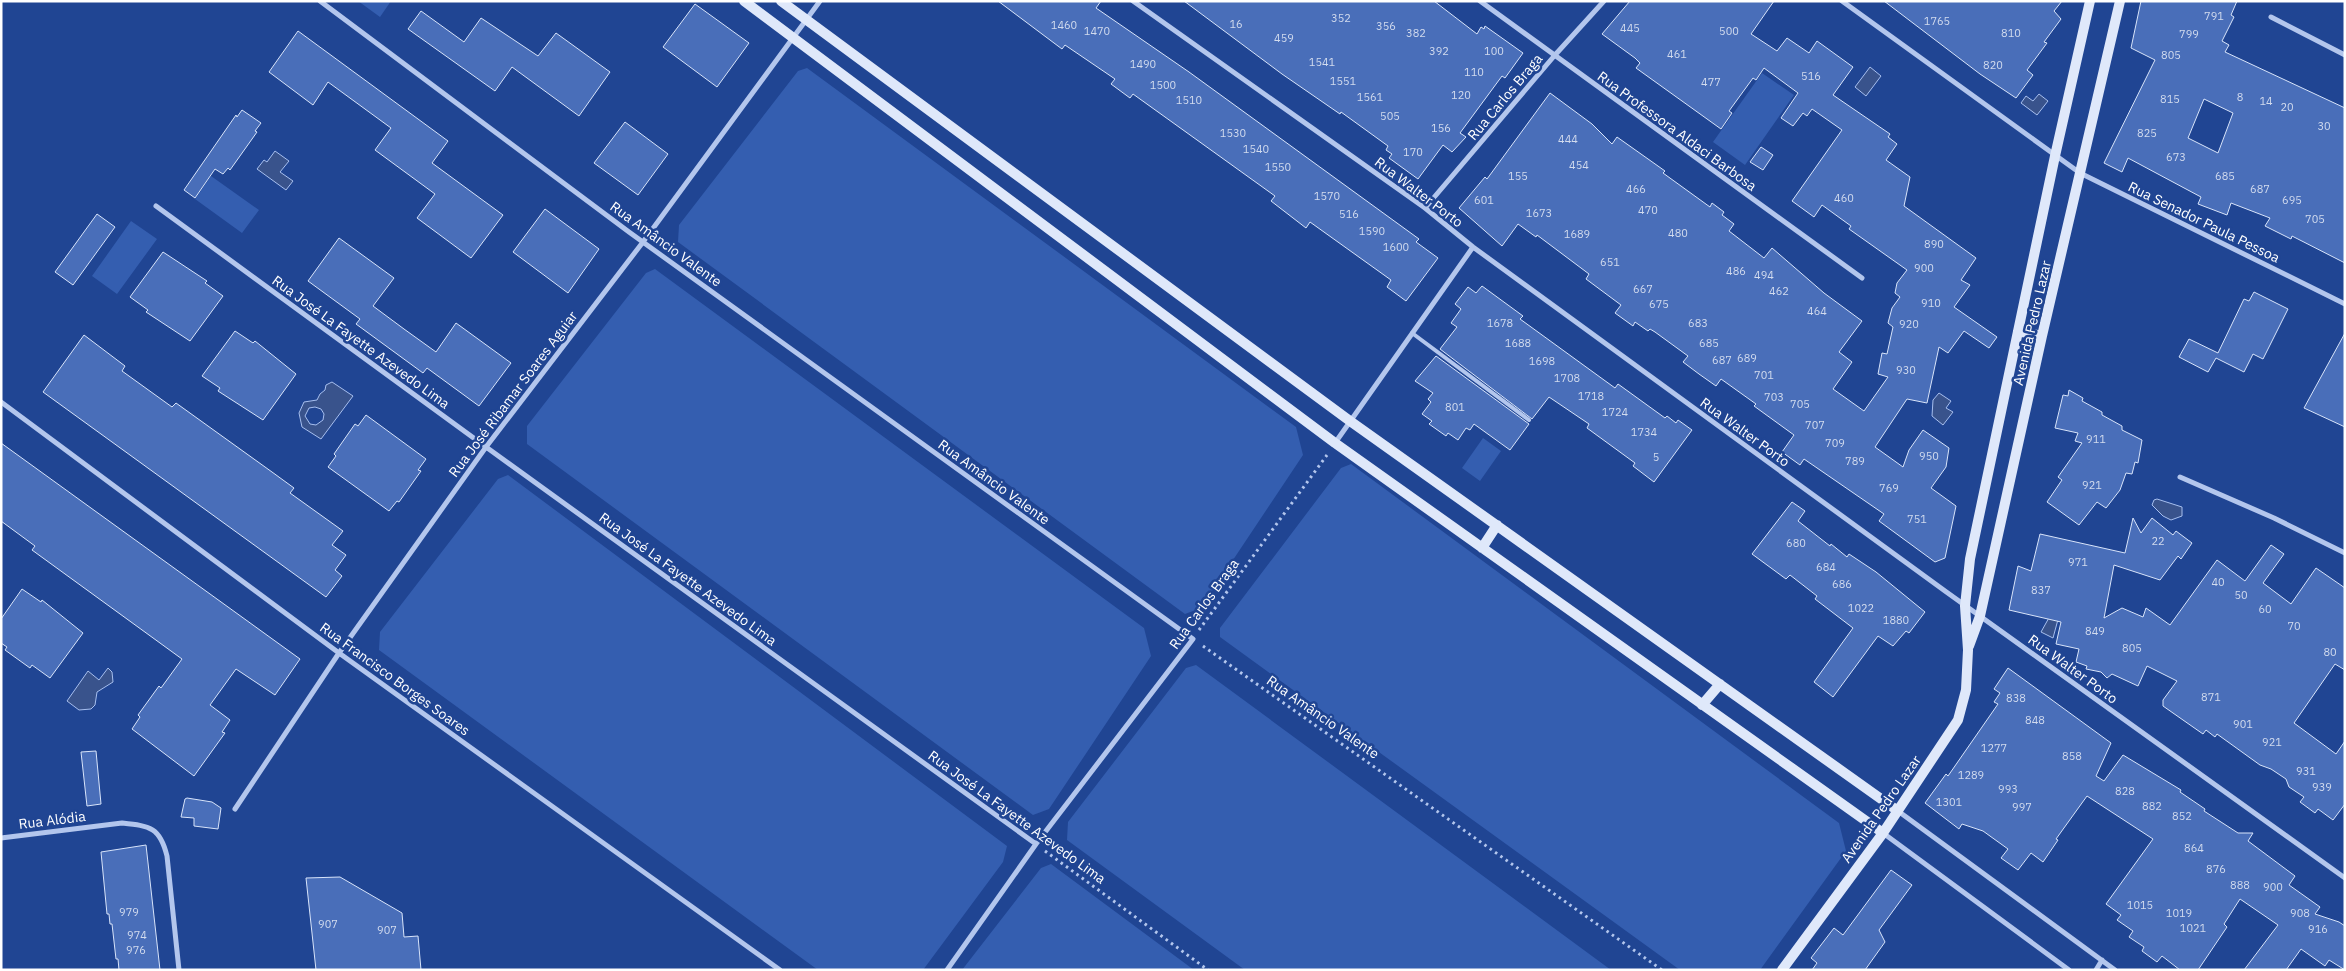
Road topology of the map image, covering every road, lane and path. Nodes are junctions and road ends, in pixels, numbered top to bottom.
1 (320, 1) edge
2 (744, 1) edge
3 (782, 1) edge
4 (820, 1) edge
5 (1133, 1) edge
6 (1480, 1) edge
7 (1604, 1) edge
8 (1842, 1) edge
9 (2090, 1) edge
10 (2120, 1) edge
11 (2271, 17) dead end
12 (807, 20) junction
13 (793, 37) junction
14 (2345, 55) edge
15 (1554, 56) junction
16 (2055, 156) junction
17 (2080, 173) junction
18 (156, 206) dead end
19 (1425, 208) junction
20 (643, 242) junction
21 (1473, 247) junction
22 (1862, 278) dead end
23 (2345, 304) edge
24 (2018, 331) junction
25 (1412, 334) junction
26 (2042, 336) junction
27 (1, 402) edge
28 (1350, 420) junction
29 (1529, 420) dead end
30 (1335, 444) junction
31 (486, 447) junction
32 (2180, 477) dead end
33 (1497, 525) junction
34 (1482, 548) junction
35 (2345, 553) edge
36 (1965, 606) junction
37 (1980, 616) junction
38 (1193, 639) junction
39 (1968, 650) junction
40 (339, 653) junction
41 (1720, 684) junction
42 (1702, 705) junction
43 (235, 809) dead end
44 (1898, 811) junction
45 (1883, 833) junction
46 (1, 838) edge
47 (1036, 844) junction
48 (2345, 878) edge
49 (2102, 960) junction
50 (179, 970) edge
51 (780, 970) edge
52 (946, 970) edge
53 (1208, 970) edge
54 (1662, 970) edge
55 (1782, 970) edge
56 (2070, 970) edge
57 (2096, 970) edge
58 (2115, 970) edge

1 - 20 street, Rua Amâncio Valente
2 - 13 main road
3 - 12 main road
4 - 12 street, Rua José Ribamar Soares Aguiar
5 - 19 street, Rua Walter Porto
6 - 15 street, Rua Professora Aldaci Barbosa
7 - 15 street, Rua Carlos Braga
8 - 16 street, Rua Senador Paula Pessoa
9 - 16 main road, Avenida Pedro Lazar
10 - 17 main road, Avenida Pedro Lazar
11 - 14 street
12 - 13 street, Rua José Ribamar Soares Aguiar
12 - 28 main road
13 - 20 street, Rua José Ribamar Soares Aguiar
13 - 30 main road
15 - 19 street, Rua Carlos Braga
15 - 22 street, Rua Professora Aldaci Barbosa
16 - 17 street, Rua Senador Paula Pessoa
16 - 24 main road, Avenida Pedro Lazar
17 - 23 street, Rua Senador Paula Pessoa
17 - 26 main road, Avenida Pedro Lazar
18 - 31 street, Rua José La Fayette Azevedo Lima
19 - 21 street, Rua Walter Porto
20 - 31 street, Rua José Ribamar Soares Aguiar
20 - 38 street, Rua Amâncio Valente
21 - 25 street
21 - 36 street, Rua Walter Porto
24 - 26 main road
24 - 36 main road, Avenida Pedro Lazar
25 - 28 street
25 - 29 lane
26 - 37 main road, Avenida Pedro Lazar
27 - 40 street, Rua Francisco Borges Soares
28 - 30 street
28 - 33 main road
30 - 34 main road
30 - 38 path, Rua Carlos Braga
31 - 40 street, Rua José Ribamar Soares Aguiar
31 - 47 street, Rua José La Fayette Azevedo Lima
32 - 35 street
33 - 34 main road
33 - 41 main road
34 - 42 main road
36 - 37 street, Rua Walter Porto
36 - 39 main road, Avenida Pedro Lazar
37 - 39 main road, Avenida Pedro Lazar
37 - 48 street, Rua Walter Porto
38 - 47 street, Rua Carlos Braga
38 - 54 path, Rua Amâncio Valente
39 - 44 main road, Avenida Pedro Lazar
40 - 43 street, Rua José Ribamar Soares Aguiar
40 - 51 street, Rua Francisco Borges Soares
41 - 42 main road
41 - 44 main road
42 - 45 main road
44 - 45 main road, Avenida Pedro Lazar
44 - 49 street
45 - 55 main road, Avenida Pedro Lazar
45 - 56 street
46 - 50 street, Rua Alódia
47 - 52 street, Rua Carlos Braga
47 - 53 path, Rua José La Fayette Azevedo Lima
49 - 57 street
49 - 58 street

